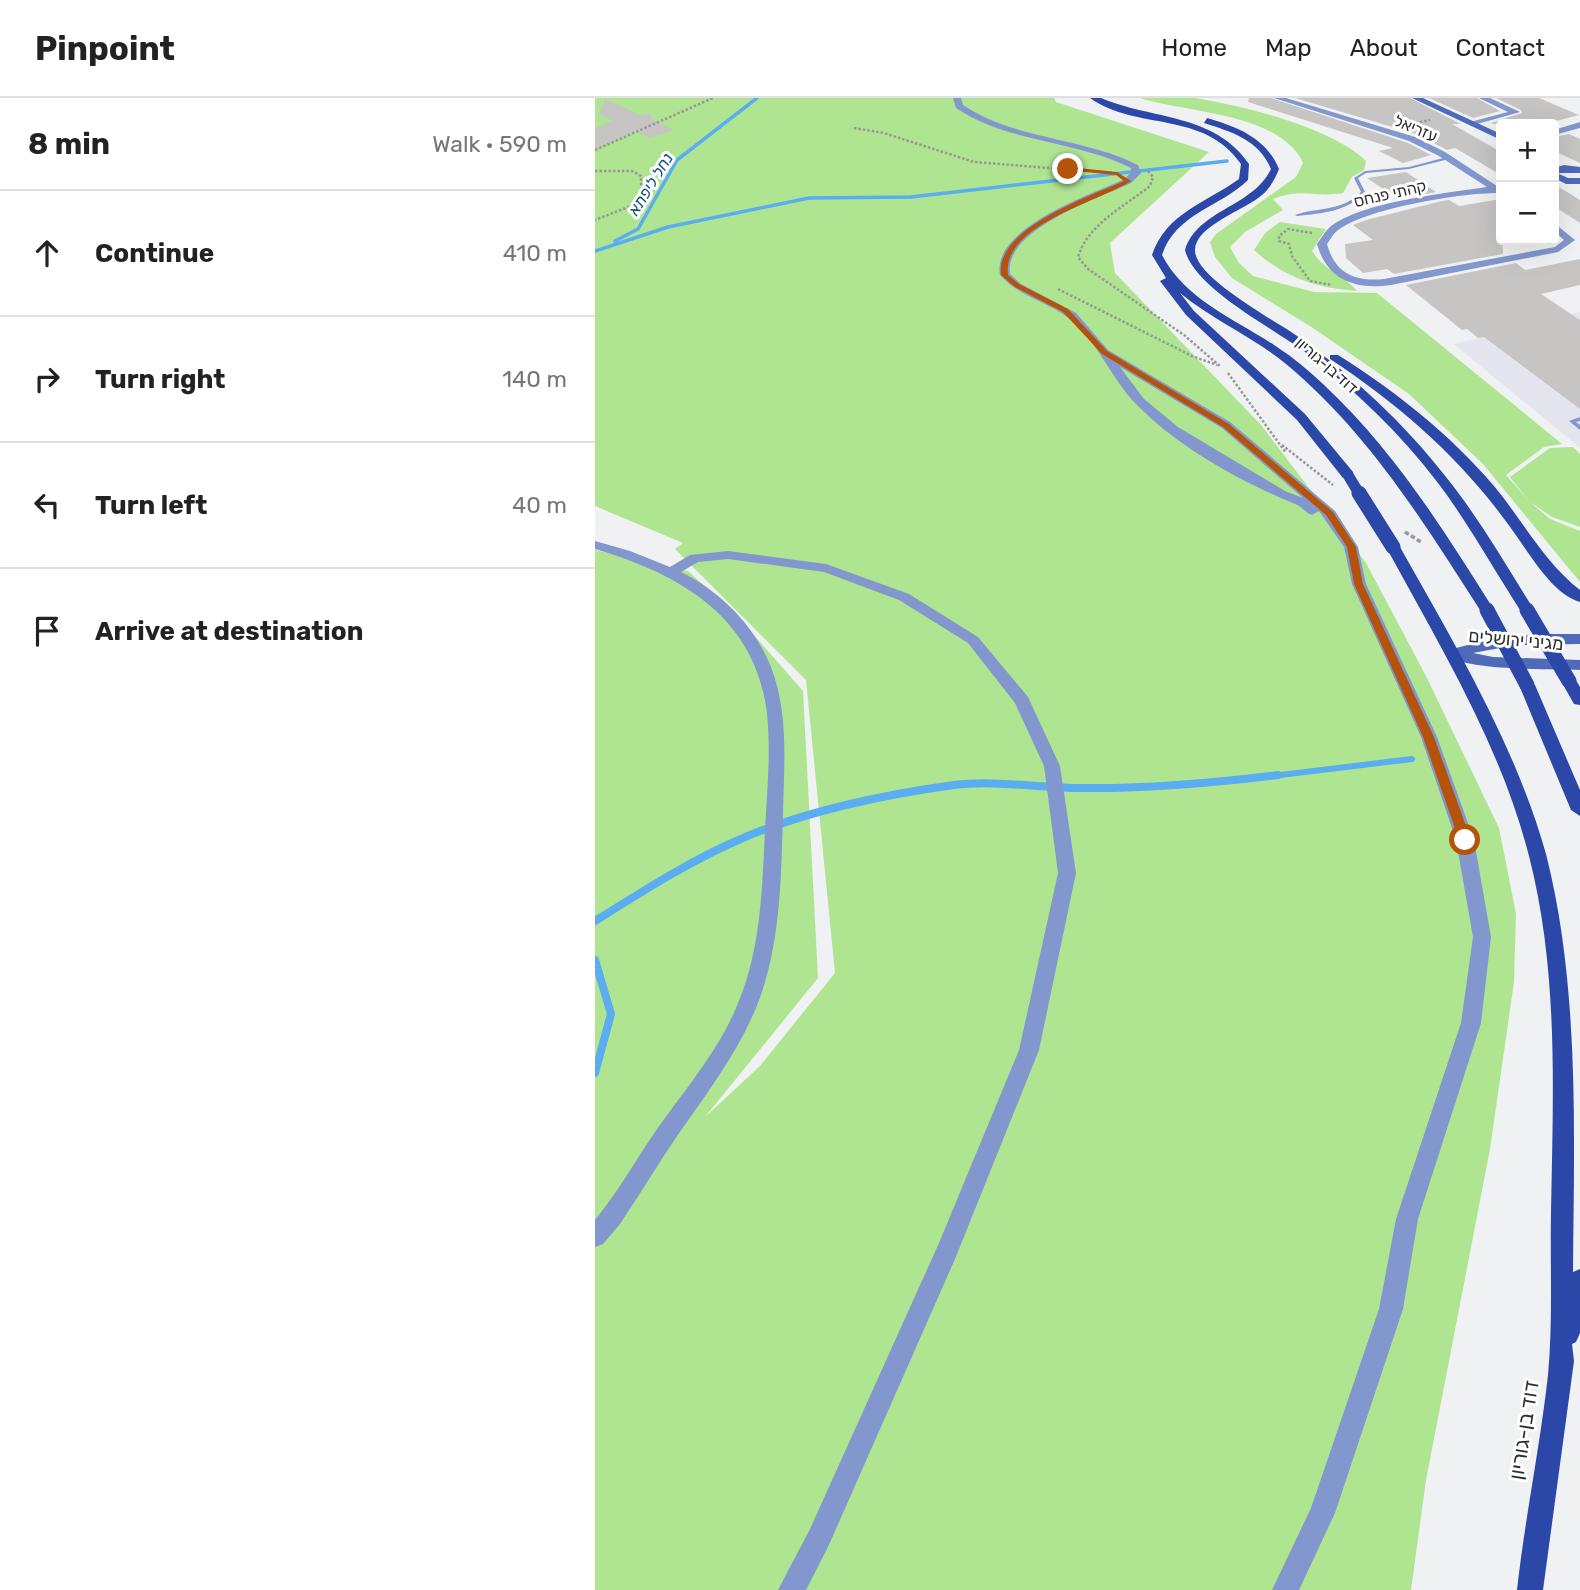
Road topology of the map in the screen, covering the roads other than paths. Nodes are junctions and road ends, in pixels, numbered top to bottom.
1 (957, 98) edge
2 (1094, 98) edge
3 (1123, 98) edge
4 (1278, 98) edge
5 (1416, 98) edge
6 (1483, 98) edge
7 (1473, 124) junction
8 (1580, 125) edge
9 (1559, 131) edge
10 (1496, 135) edge
11 (1447, 158) junction
12 (1559, 164) edge
13 (1569, 168) junction
14 (1580, 170) edge
15 (1559, 171) edge
16 (1496, 188) edge
17 (1496, 191) edge
18 (1297, 215) dead end
19 (1559, 230) edge
20 (1157, 255) junction
21 (1270, 322) junction
22 (1104, 352) junction
23 (1580, 419) edge
24 (1580, 428) edge
25 (1312, 511) dead end
26 (595, 545) edge
27 (674, 570) junction
28 (1580, 597) edge
29 (1580, 639) edge
30 (1453, 654) junction
31 (1580, 665) edge
32 (1580, 700) edge
33 (1580, 810) edge
34 (595, 1236) edge
35 (1580, 1280) edge
36 (1560, 1372) junction
37 (791, 1590) edge
38 (1285, 1590) edge
39 (1530, 1590) edge

1 - 22 street
2 - 20 main road
3 - 21 main road, דוד בן-גוריון
4 - 11 street, עזריאל
5 - 7 street
6 - 7 street
7 - 10 street
8 - 9 street
11 - 16 street, עזריאל
11 - 18 lane
12 - 13 street
13 - 14 street
13 - 15 street
17 - 19 street, קהתי פנחס
20 - 30 main road, bridge
20 - 33 main road, דוד בן-גוריון, bridge
21 - 28 main road
21 - 32 main road, דוד בן-גוריון, bridge
22 - 25 street
22 - 38 street
23 - 24 lane
26 - 27 street
27 - 34 street
27 - 37 street
29 - 30 street, מגיני ירושלים
30 - 31 street, מגיני ירושלים
30 - 36 main road
35 - 36 main road, דוד בן-גוריון
36 - 39 main road, דוד בן-גוריון

